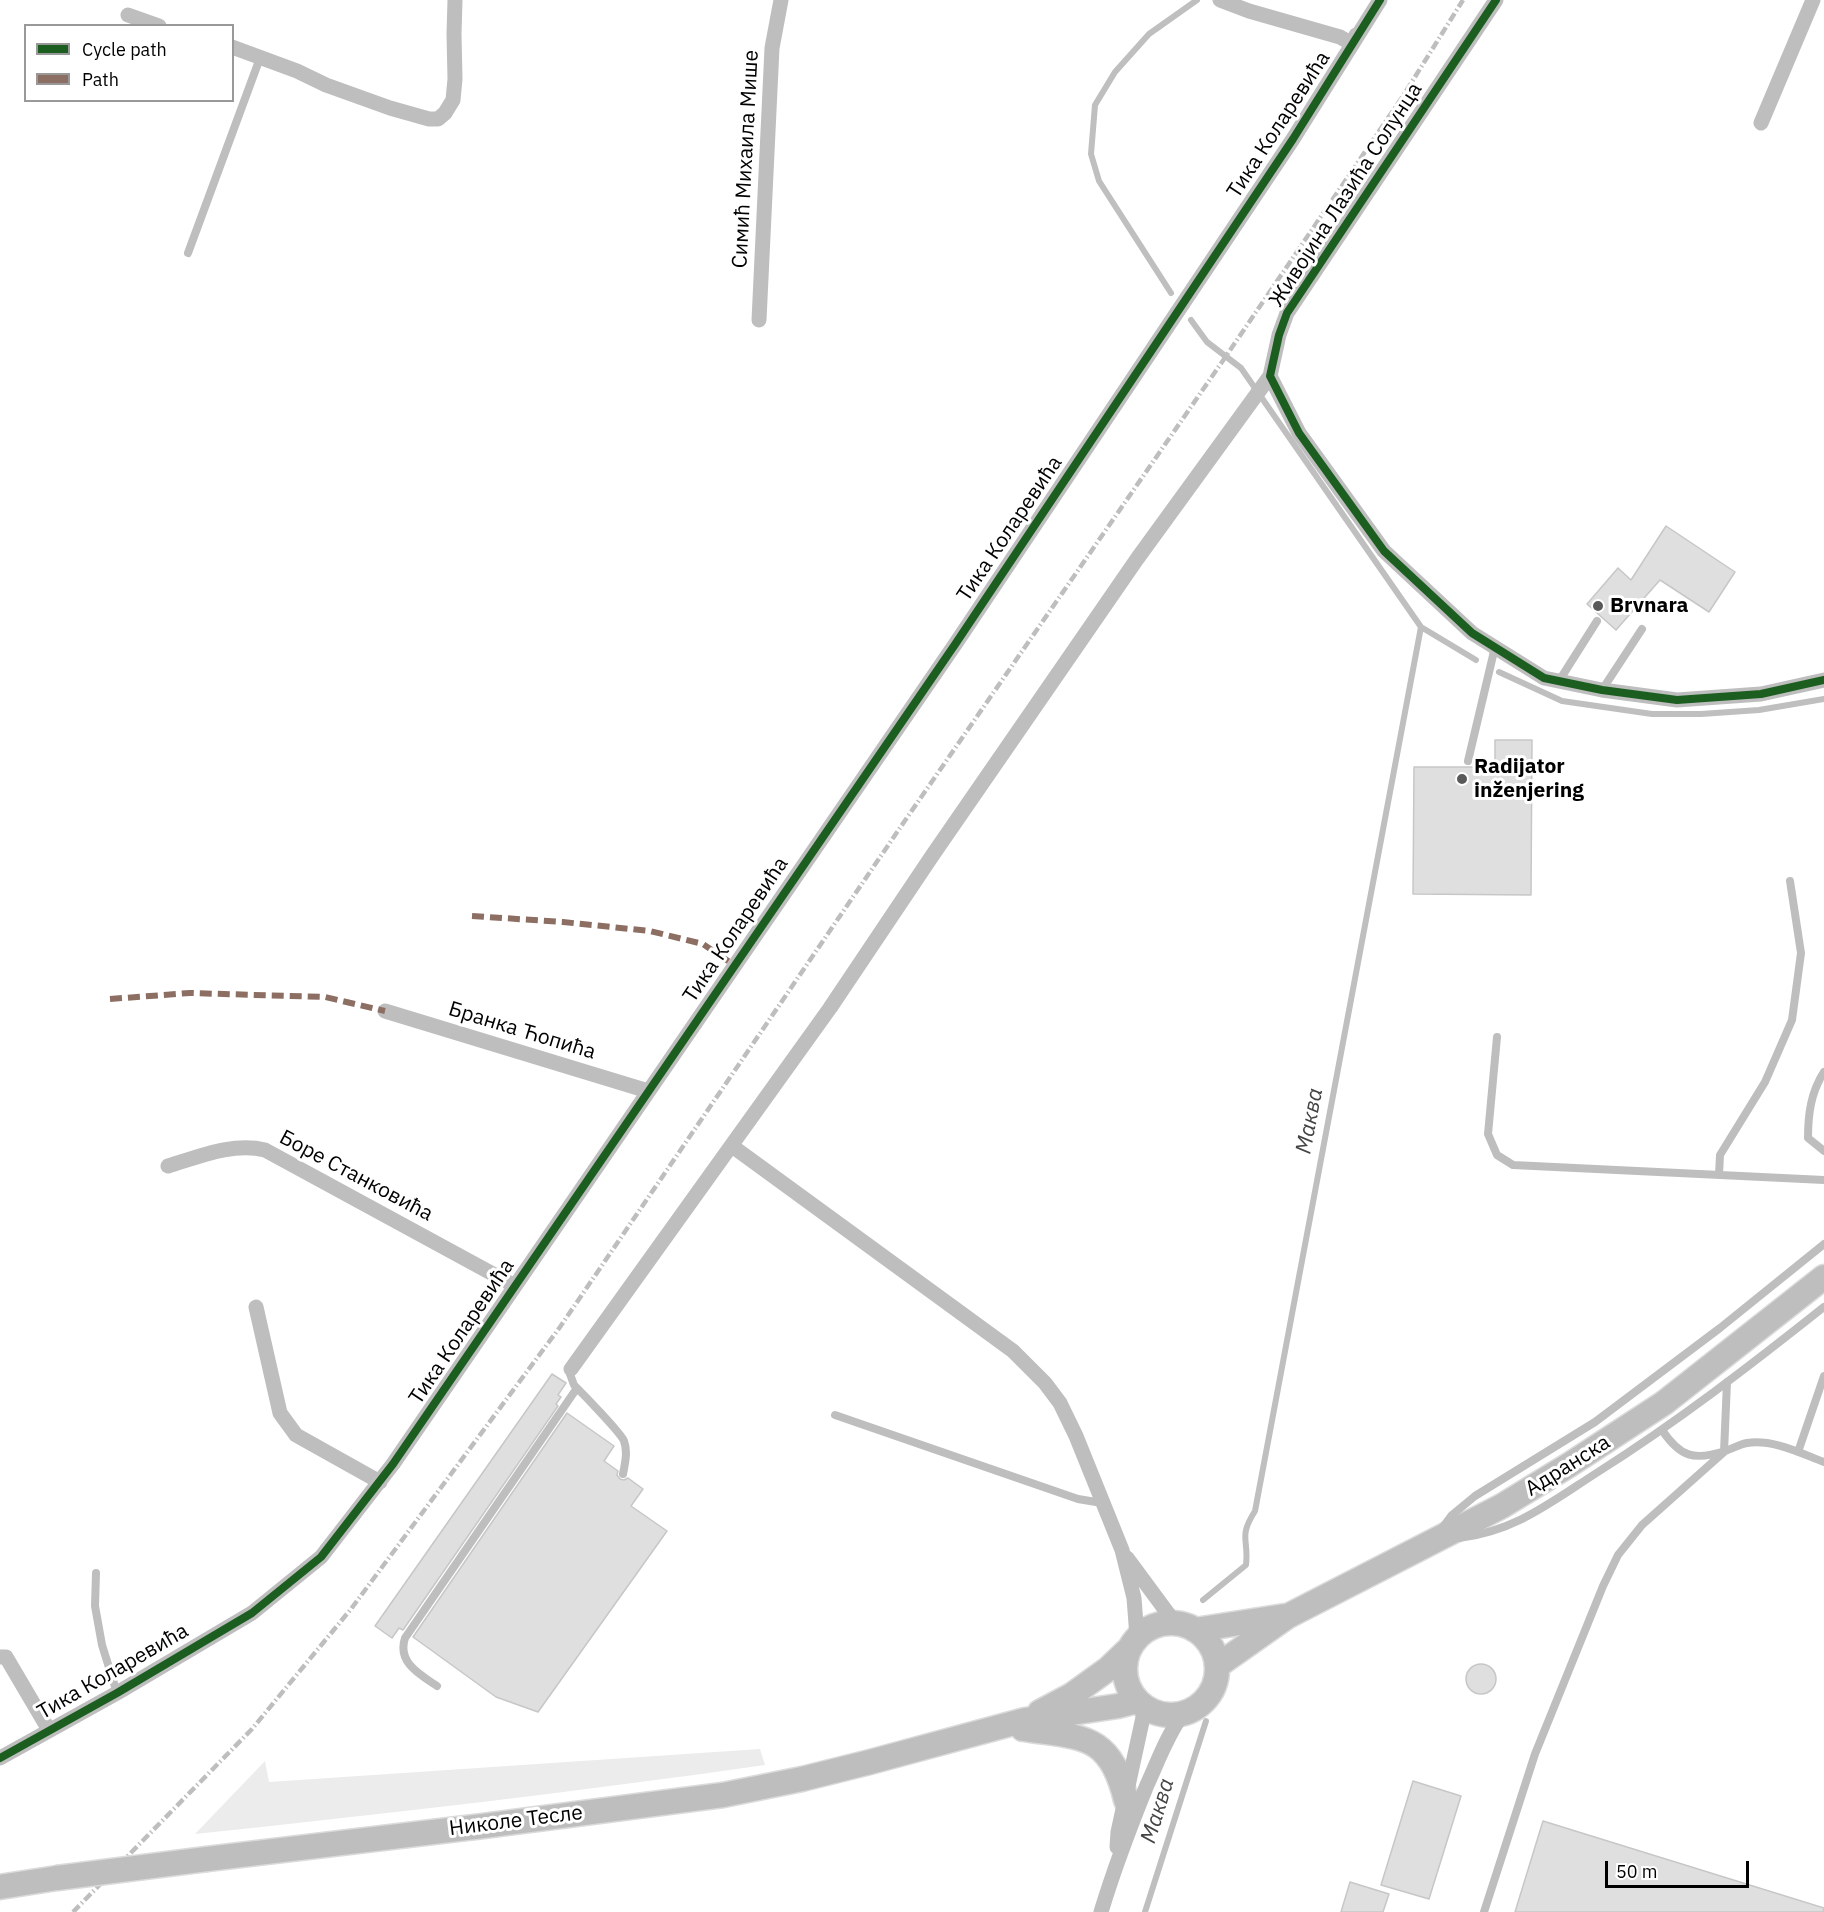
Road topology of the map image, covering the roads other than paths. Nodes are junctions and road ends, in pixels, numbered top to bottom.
1 (455, 0) edge
2 (781, 0) edge
3 (1220, 0) edge
4 (1373, 0) edge
5 (1380, 0) edge
6 (1496, 0) edge
7 (1813, 0) edge
8 (128, 15) dead end
9 (153, 24) edge
10 (1352, 44) junction
11 (234, 48) edge
12 (260, 58) junction
13 (1761, 123) dead end
14 (188, 253) dead end
15 (759, 320) dead end
16 (1268, 380) junction
17 (1597, 621) dead end
18 (1642, 629) dead end
19 (1495, 648) junction
20 (1824, 680) edge
21 (1558, 681) junction
22 (1602, 690) junction
23 (1468, 761) dead end
24 (1791, 881) dead end
25 (385, 1011) dead end
26 (1497, 1037) dead end
27 (1824, 1072) edge
28 (648, 1091) junction
29 (732, 1146) junction
30 (1824, 1151) edge
31 (168, 1166) dead end
32 (1719, 1175) junction
33 (1824, 1180) edge
34 (1824, 1244) edge
35 (1824, 1277) edge
36 (514, 1286) junction
37 (256, 1307) dead end
38 (1824, 1307) edge
39 (571, 1370) joint
40 (1824, 1376) edge
41 (1727, 1382) junction
42 (578, 1388) junction
43 (836, 1415) dead end
44 (1662, 1430) junction
45 (1724, 1452) junction
46 (1798, 1452) junction
47 (1824, 1462) edge
48 (623, 1474) dead end
49 (380, 1482) junction
50 (1102, 1500) junction
51 (1434, 1541) junction
52 (1122, 1550) junction
53 (96, 1573) dead end
54 (1288, 1616) junction
55 (1185, 1626) junction
56 (1133, 1642) junction
57 (0, 1657) edge
58 (1217, 1666) junction
59 (437, 1686) dead end
60 (117, 1693) junction
61 (1141, 1705) junction
62 (1182, 1715) junction
63 (1014, 1723) junction
64 (49, 1730) junction
65 (0, 1758) edge
66 (1126, 1800) junction
67 (1114, 1867) junction
68 (0, 1887) edge
69 (1101, 1912) edge
70 (1484, 1912) edge

1 - 12 street
2 - 15 street, Симић Михаила Мише
3 - 10 street
4 - 10 street
5 - 10 street, Тика Коларевића
6 - 16 street, Живојина Лазића Солунца
7 - 13 street
8 - 9 street
10 - 28 street, Тика Коларевића
11 - 12 street
12 - 14 lane
16 - 19 street
16 - 29 street
17 - 21 lane
18 - 22 lane
19 - 21 street
19 - 23 lane
20 - 22 street
21 - 22 street
24 - 32 lane
25 - 28 street, Бранка Ћопића
26 - 32 lane
27 - 30 lane
28 - 36 street, Тика Коларевића
29 - 39 street
29 - 50 street
31 - 36 street, Боре Станковића
32 - 33 lane
34 - 51 lane
35 - 51 main road, Адранска
36 - 49 street, Тика Коларевића
37 - 49 street
38 - 41 lane
39 - 42 lane
40 - 46 lane
41 - 44 lane
41 - 45 lane
42 - 48 lane
42 - 59 lane
43 - 50 lane
44 - 45 lane
44 - 51 lane
45 - 46 lane
45 - 70 lane
46 - 47 lane
49 - 60 street, Тика Коларевића
50 - 52 street
51 - 54 main road, Адранска
52 - 55 street
52 - 56 street
53 - 60 lane
54 - 55 main road, Адранска
54 - 58 main road, Адранска
55 - 56 main road
55 - 58 main road
56 - 61 main road
56 - 63 main road, Николе Тесле
57 - 64 street
58 - 62 main road
60 - 64 street, Тика Коларевића
61 - 62 main road
61 - 63 main road, Николе Тесле
61 - 66 street
62 - 67 street
63 - 66 main road
63 - 68 main road, Николе Тесле, bridge
64 - 65 street, Тика Коларевића
66 - 67 street
67 - 69 street

